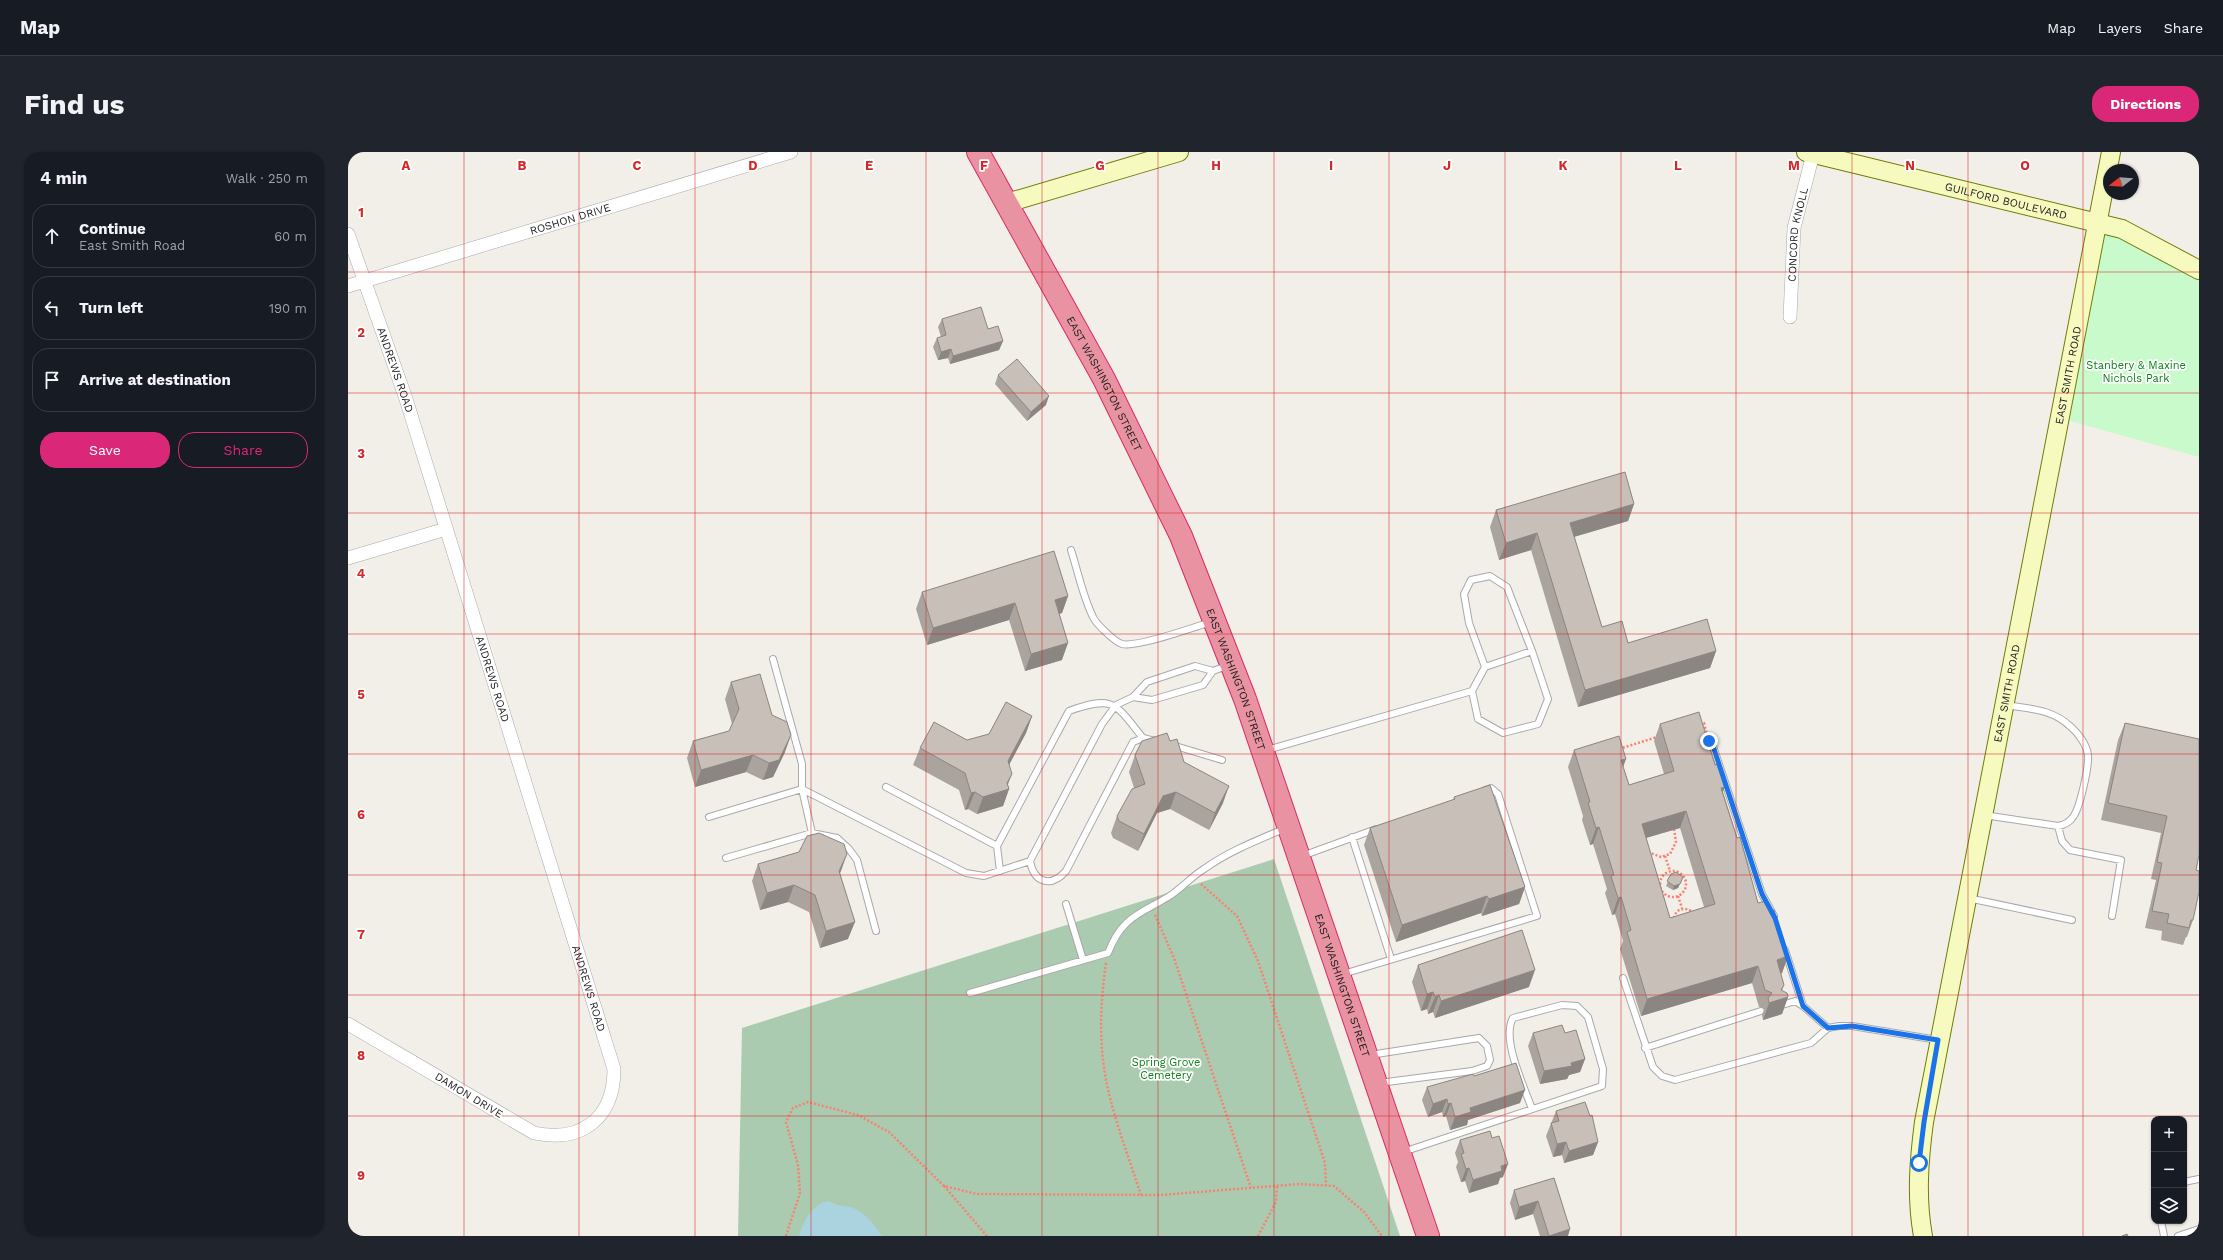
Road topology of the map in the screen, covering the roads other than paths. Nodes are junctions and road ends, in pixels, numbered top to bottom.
1 (791, 152) edge
2 (978, 152) edge
3 (1179, 152) edge
4 (2111, 152) edge
5 (1810, 153) edge
6 (1007, 203) junction
7 (2097, 221) junction
8 (348, 234) edge
9 (2199, 270) edge
10 (365, 281) junction
11 (348, 286) edge
12 (1790, 317) dead end
13 (446, 529) junction
14 (1071, 550) dead end
15 (348, 558) edge
16 (1215, 621) junction
17 (1532, 651) junction
18 (773, 659) dead end
19 (1223, 668) junction
20 (1484, 668) junction
21 (1472, 691) junction
22 (1133, 697) junction
23 (2004, 705) junction
24 (1116, 706) junction
25 (1143, 738) junction
26 (1160, 742) edge
27 (1712, 743) road end
28 (1167, 744) edge
29 (1263, 751) junction
30 (1222, 760) dead end
31 (886, 787) dead end
32 (802, 789) junction
33 (1476, 793) edge
34 (1983, 815) junction
35 (709, 817) dead end
36 (2058, 826) junction
37 (1289, 827) junction
38 (1381, 827) edge
39 (812, 833) junction
40 (1352, 837) junction
41 (997, 846) junction
42 (1299, 857) junction
43 (726, 858) dead end
44 (1030, 861) junction
45 (1000, 871) junction
46 (1967, 898) junction
47 (1066, 904) dead end
48 (2112, 916) dead end
49 (2072, 920) dead end
50 (1778, 925) edge
51 (876, 931) dead end
52 (1782, 940) edge
53 (1391, 959) junction
54 (1083, 960) junction
55 (1339, 975) junction
56 (1623, 978) dead end
57 (970, 993) dead end
58 (1779, 1006) edge
59 (1803, 1006) junction
60 (1761, 1012) dead end
61 (348, 1024) edge
62 (1828, 1028) junction
63 (1938, 1040) junction
64 (1645, 1048) junction
65 (1366, 1055) junction
66 (1376, 1083) junction
67 (1532, 1109) junction
68 (594, 1122) joint
69 (1399, 1153) junction
70 (2199, 1178) edge
71 (2187, 1181) edge
72 (2162, 1224) edge
73 (2199, 1229) edge
74 (1428, 1236) edge
75 (1923, 1236) edge
76 (2164, 1236) edge
77 (2178, 1236) edge

1 - 10 street, ROSHON DRIVE
2 - 6 highway, EAST WASHINGTON STREET
3 - 6 street
4 - 7 street, EAST SMITH ROAD
5 - 7 street, GUILFORD BOULEVARD
5 - 12 street, CONCORD KNOLL
6 - 16 highway, EAST WASHINGTON STREET
7 - 9 street, GUILFORD BOULEVARD
7 - 23 street, EAST SMITH ROAD
8 - 10 street, ANDREWS ROAD
10 - 11 street, ROSHON DRIVE
10 - 13 street, ANDREWS ROAD
13 - 15 street
13 - 68 street, ANDREWS ROAD
14 - 16 lane
16 - 19 highway, EAST WASHINGTON STREET
17 - 20 lane
17 - 20 lane
17 - 21 lane
18 - 32 lane
19 - 22 lane
19 - 22 lane
19 - 29 highway, EAST WASHINGTON STREET
20 - 21 lane
21 - 29 lane
22 - 24 lane
23 - 34 street, EAST SMITH ROAD
23 - 36 lane
24 - 25 lane
24 - 41 lane
24 - 44 lane
25 - 26 lane
25 - 44 lane
27 - 50 lane
28 - 30 lane
29 - 37 highway, EAST WASHINGTON STREET
31 - 41 lane
32 - 35 lane
32 - 39 lane
32 - 45 lane
33 - 53 lane
34 - 36 lane
34 - 46 street, EAST SMITH ROAD
36 - 48 lane
37 - 42 highway, EAST WASHINGTON STREET
37 - 54 lane
38 - 40 lane
39 - 43 lane
39 - 51 lane
40 - 42 lane
40 - 53 lane
41 - 45 lane
42 - 55 highway, EAST WASHINGTON STREET
44 - 45 lane
46 - 49 lane
46 - 63 street, EAST SMITH ROAD
47 - 54 lane
52 - 59 lane
53 - 55 lane
54 - 57 lane
55 - 65 highway, EAST WASHINGTON STREET
56 - 64 lane
58 - 59 lane
59 - 62 lane
60 - 64 lane
61 - 68 street, DAMON DRIVE
62 - 63 lane
62 - 64 lane
63 - 75 street, EAST SMITH ROAD
65 - 66 highway, EAST WASHINGTON STREET
65 - 66 lane
66 - 69 highway, EAST WASHINGTON STREET
67 - 67 lane
67 - 69 lane
69 - 74 highway, EAST WASHINGTON STREET
70 - 71 lane
72 - 76 lane
73 - 77 lane

